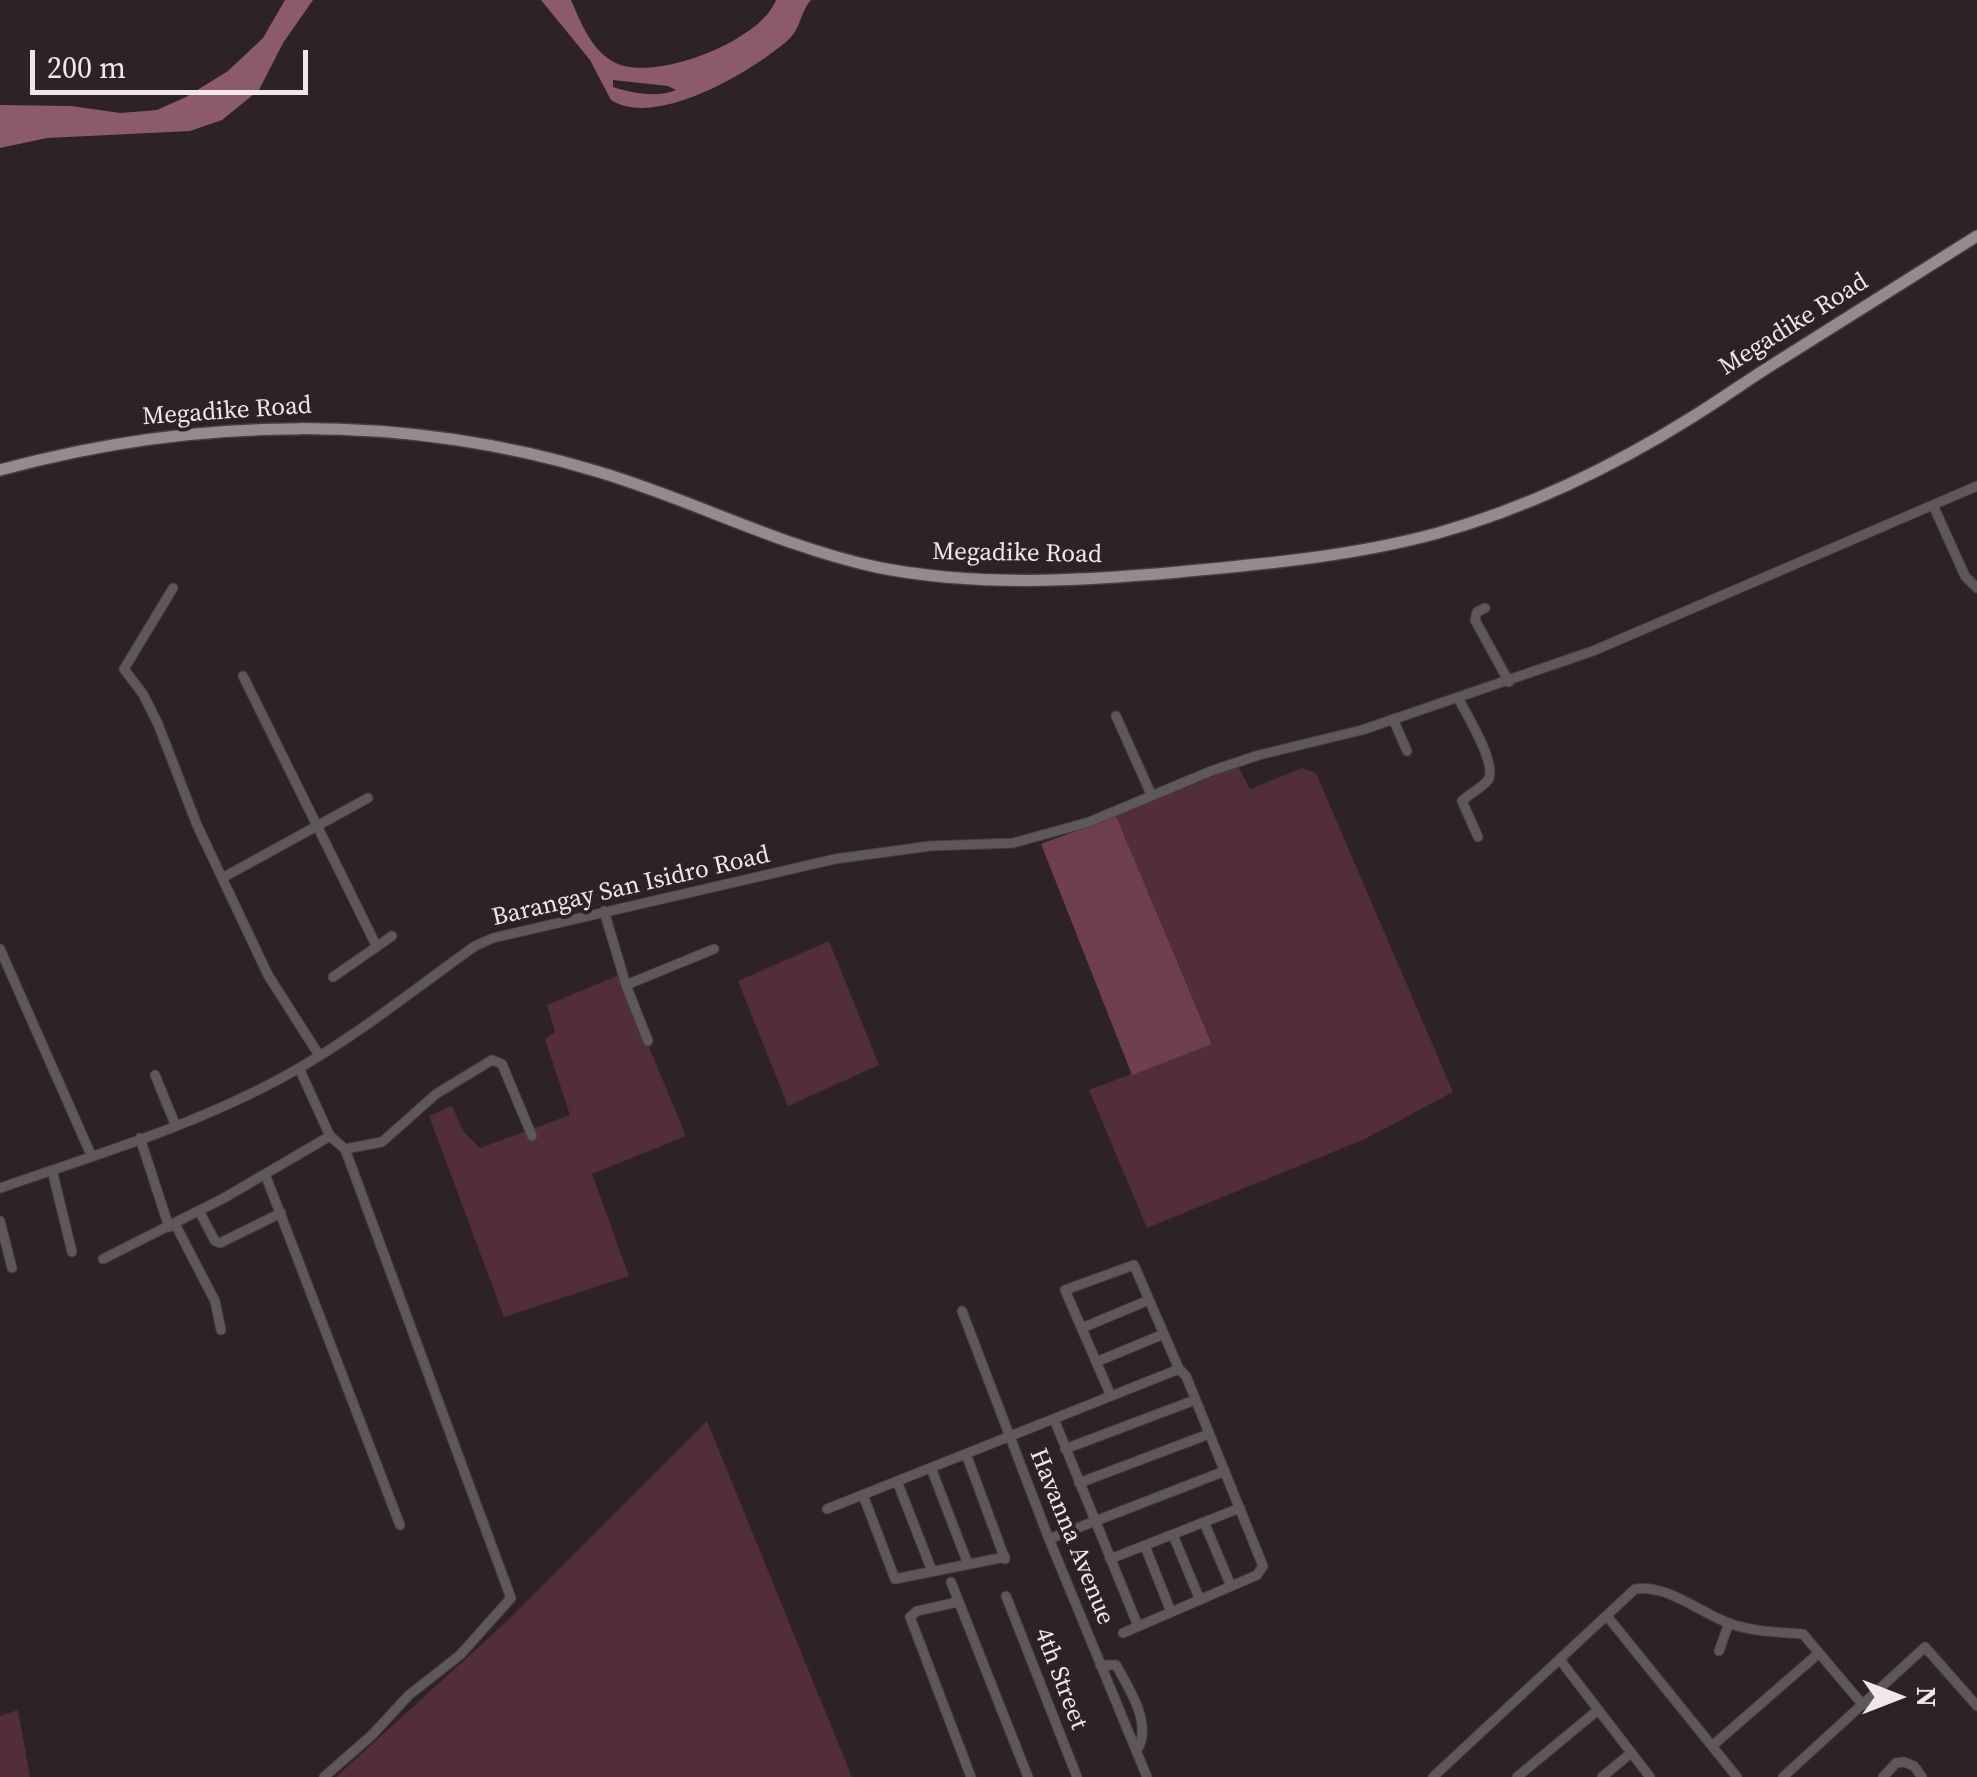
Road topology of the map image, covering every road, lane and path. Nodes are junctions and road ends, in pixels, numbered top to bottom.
1 (1977, 236) edge
2 (0, 470) edge
3 (1977, 486) edge
4 (1933, 505) junction
5 (173, 588) dead end
6 (1977, 588) edge
7 (1485, 608) dead end
8 (243, 676) dead end
9 (1508, 682) junction
10 (1458, 698) junction
11 (1116, 716) dead end
12 (1394, 719) junction
13 (1408, 751) dead end
14 (1151, 794) junction
15 (368, 798) dead end
16 (318, 824) junction
17 (1478, 838) dead end
18 (224, 877) junction
19 (604, 911) junction
20 (392, 936) dead end
21 (377, 948) junction
22 (714, 948) dead end
23 (0, 949) edge
24 (333, 977) dead end
25 (626, 985) junction
26 (648, 1041) dead end
27 (319, 1055) junction
28 (299, 1068) junction
29 (154, 1075) dead end
30 (174, 1124) junction
31 (330, 1136) junction
32 (532, 1136) dead end
33 (140, 1138) junction
34 (345, 1149) junction
35 (92, 1157) junction
36 (52, 1170) junction
37 (265, 1174) junction
38 (0, 1188) edge
39 (199, 1211) junction
40 (280, 1213) junction
41 (0, 1221) edge
42 (172, 1226) junction
43 (72, 1252) dead end
44 (103, 1259) dead end
45 (12, 1268) dead end
46 (1149, 1300) junction
47 (962, 1310) dead end
48 (1082, 1328) junction
49 (222, 1330) dead end
50 (1164, 1334) junction
51 (1096, 1362) junction
52 (1179, 1368) junction
53 (1111, 1396) junction
54 (1195, 1400) junction
55 (1054, 1418) junction
56 (1210, 1434) junction
57 (1009, 1436) junction
58 (1065, 1449) junction
59 (966, 1454) junction
60 (931, 1468) junction
61 (1225, 1472) junction
62 (897, 1482) junction
63 (1079, 1483) junction
64 (864, 1495) junction
65 (1240, 1508) junction
66 (827, 1509) dead end
67 (1096, 1521) junction
68 (1204, 1522) junction
69 (400, 1524) dead end
70 (1173, 1534) junction
71 (1049, 1539) junction
72 (1145, 1546) junction
73 (1110, 1558) junction
74 (968, 1564) junction
75 (932, 1571) junction
76 (951, 1582) dead end
77 (1231, 1586) junction
78 (1006, 1596) dead end
79 (1200, 1600) junction
80 (958, 1602) junction
81 (1171, 1612) junction
82 (1606, 1616) junction
83 (1729, 1623) junction
84 (1138, 1626) junction
85 (1123, 1633) dead end
86 (1719, 1651) dead end
87 (1819, 1653) junction
88 (1560, 1660) junction
89 (1100, 1665) junction
90 (1863, 1706) junction
91 (1977, 1706) edge
92 (1598, 1710) junction
93 (1712, 1746) junction
94 (1137, 1750) junction
95 (1631, 1753) junction
96 (324, 1777) edge
97 (971, 1777) edge
98 (1028, 1777) edge
99 (1077, 1777) edge
100 (1148, 1777) edge
101 (1432, 1777) edge
102 (1517, 1777) edge
103 (1602, 1777) edge
104 (1650, 1777) edge
105 (1737, 1777) edge
106 (1783, 1777) edge
107 (1883, 1777) edge
108 (1922, 1777) edge

1 - 2 main road, Megadike Road
3 - 4 street, Barangay San Isidro Road
4 - 6 street
4 - 9 street, Barangay San Isidro Road
5 - 18 street
7 - 9 street
8 - 16 street
9 - 10 street, Barangay San Isidro Road
10 - 12 street, Barangay San Isidro Road
10 - 17 street
11 - 14 street
12 - 13 street
12 - 14 street, Barangay San Isidro Road
14 - 19 street, Barangay San Isidro Road
15 - 16 street
16 - 18 street
16 - 21 street
18 - 27 street
19 - 25 street
19 - 27 street, Barangay San Isidro Road
20 - 21 street
21 - 24 street
22 - 25 street
23 - 35 street
25 - 26 street
27 - 28 street, Barangay San Isidro Road
28 - 30 street, Barangay San Isidro Road
28 - 31 street
29 - 30 street
30 - 33 street, Barangay San Isidro Road
31 - 34 street
31 - 37 street
32 - 34 street
33 - 35 street, Barangay San Isidro Road
33 - 42 street
34 - 96 street
35 - 36 street, Barangay San Isidro Road
36 - 38 street, Barangay San Isidro Road
36 - 43 street
37 - 39 street
37 - 40 street
39 - 40 street
39 - 42 street
40 - 69 street
41 - 45 street
42 - 44 street
42 - 49 street
46 - 48 street
46 - 48 street
46 - 50 street
47 - 57 street, Havanna Avenue
48 - 51 street
50 - 51 street
50 - 52 street
51 - 53 street
52 - 53 street
52 - 54 street
53 - 55 street
54 - 56 street
54 - 58 street
55 - 57 street
55 - 58 street
56 - 61 street
56 - 63 street
57 - 59 street
57 - 71 street, Havanna Avenue
58 - 63 street
59 - 60 street
59 - 74 street
60 - 62 street
60 - 74 street
61 - 65 street
61 - 67 street
62 - 64 street
62 - 75 street
63 - 67 street
64 - 66 street
64 - 75 street
65 - 68 street
65 - 77 street
67 - 71 street
67 - 73 street
68 - 70 street
68 - 77 street
70 - 72 street
70 - 79 street
71 - 89 street, Havanna Avenue
72 - 73 street
72 - 81 street
73 - 84 street
74 - 75 street
76 - 80 street
77 - 79 street
78 - 99 street, 4th Street
79 - 81 street
80 - 97 street
80 - 98 street
81 - 84 street
82 - 83 street
82 - 88 street
82 - 93 street
83 - 86 street
83 - 87 street
84 - 85 street
87 - 90 street
87 - 93 street
88 - 92 street
88 - 101 street
89 - 94 street, Havanna Avenue
89 - 94 street
90 - 91 street
90 - 106 street
92 - 95 street
92 - 102 street
93 - 105 street
94 - 100 street, Havanna Avenue
95 - 103 street
95 - 104 street
107 - 108 street

